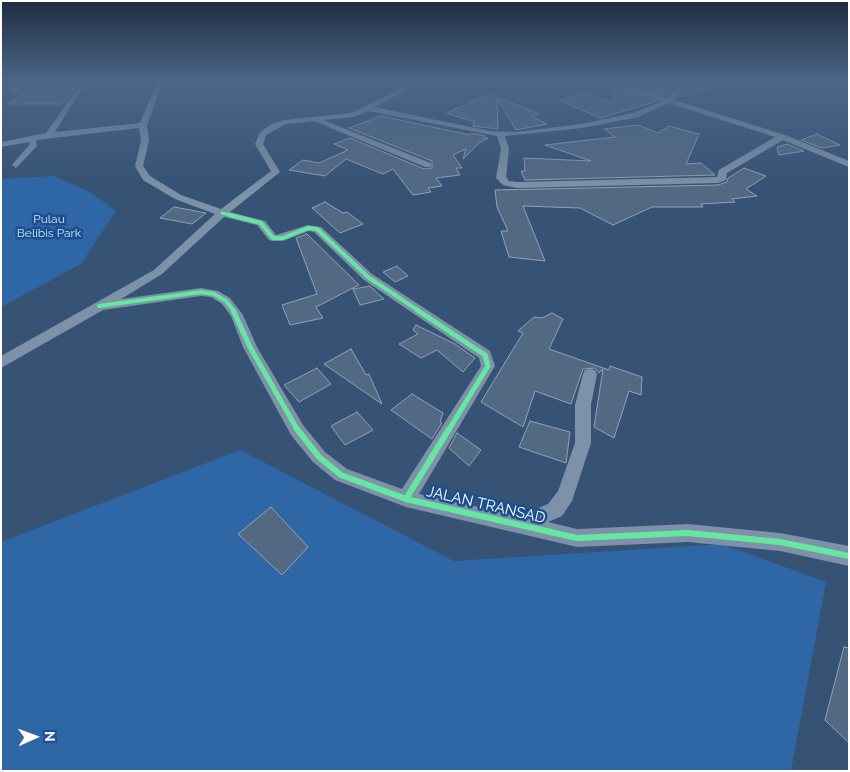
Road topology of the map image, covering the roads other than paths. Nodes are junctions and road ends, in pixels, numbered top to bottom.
1 (61, 117) edge
2 (147, 117) edge
3 (339, 117) edge
4 (411, 117) edge
5 (626, 117) edge
6 (722, 117) edge
7 (314, 120) junction
8 (143, 125) junction
9 (49, 135) junction
10 (501, 135) junction
11 (782, 137) junction
12 (32, 139) junction
13 (1, 145) edge
14 (849, 164) edge
15 (16, 165) dead end
16 (428, 165) dead end
17 (222, 213) junction
18 (158, 272) junction
19 (164, 296) junction
20 (99, 306) junction
21 (1, 363) edge
22 (590, 374) dead end
23 (406, 499) junction
24 (519, 526) junction
25 (849, 556) edge

1 - 9 street
2 - 8 street
3 - 7 street
4 - 10 street
5 - 10 street
6 - 11 street
7 - 16 street
7 - 17 street
8 - 9 street
8 - 17 street
9 - 12 street
10 - 11 street
11 - 14 street
12 - 13 street
12 - 15 street
17 - 18 street
17 - 23 street
18 - 19 street
18 - 20 street
19 - 20 street, JALAN TRANSAD
19 - 23 street, JALAN TRANSAD
20 - 21 street
22 - 24 street
23 - 24 street, JALAN TRANSAD
24 - 25 street, JALAN TRANSAD

